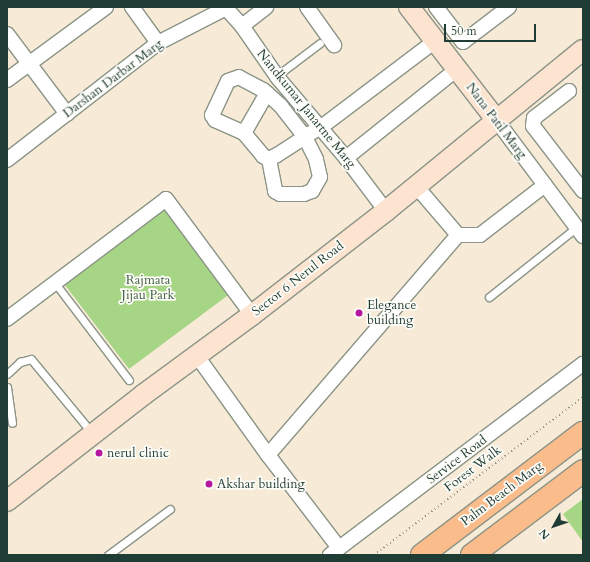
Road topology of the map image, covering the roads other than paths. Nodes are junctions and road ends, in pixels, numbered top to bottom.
1 (106, 7) edge
2 (132, 7) edge
3 (266, 7) edge
4 (307, 7) edge
5 (408, 7) edge
6 (436, 7) edge
7 (509, 7) edge
8 (226, 8) edge
9 (242, 26) junction
10 (7, 34) edge
11 (435, 41) junction
12 (158, 43) junction
13 (327, 44) joint
14 (583, 50) edge
15 (29, 64) junction
16 (456, 70) junction
17 (278, 78) junction
18 (7, 80) edge
19 (569, 91) dead end
20 (267, 93) junction
21 (67, 114) junction
22 (496, 121) junction
23 (320, 128) junction
24 (244, 133) junction
25 (306, 137) junction
26 (9, 153) edge
27 (346, 158) junction
28 (269, 159) junction
29 (545, 185) junction
30 (416, 186) junction
31 (583, 191) edge
32 (386, 211) junction
33 (580, 231) edge
34 (458, 235) junction
35 (55, 283) junction
36 (489, 296) dead end
37 (252, 315) junction
38 (7, 319) edge
39 (197, 356) junction
40 (583, 364) edge
41 (7, 374) edge
42 (129, 380) dead end
43 (7, 387) edge
44 (12, 423) dead end
45 (583, 433) edge
46 (92, 434) junction
47 (268, 455) junction
48 (583, 471) edge
49 (7, 501) edge
50 (170, 509) dead end
51 (335, 552) edge
52 (108, 555) edge
53 (422, 555) edge
54 (472, 555) edge

1 - 15 street
2 - 12 street
3 - 9 street
4 - 13 street
5 - 11 street, Nana Patil Marg
6 - 7 street
8 - 9 street, Nandkumar Janartne Marg
8 - 12 street, Darshan Darbar Marg
9 - 17 street, Nandkumar Janartne Marg
10 - 15 street
11 - 16 street, Nana Patil Marg
11 - 23 street
12 - 21 street, Darshan Darbar Marg
13 - 17 lane
14 - 22 street, Sector 6 Nerul Road
15 - 18 street
15 - 21 street
16 - 22 street, Nana Patil Marg
16 - 27 street
17 - 23 street, Nandkumar Janartne Marg
19 - 31 street
20 - 24 street
20 - 24 street
20 - 25 street
21 - 26 street, Darshan Darbar Marg
22 - 29 street, Nana Patil Marg
22 - 30 street, Sector 6 Nerul Road
23 - 25 street
23 - 27 street, Nandkumar Janartne Marg
24 - 28 street
25 - 28 street
25 - 28 street
27 - 32 street, Nandkumar Janartne Marg
29 - 33 street, Nana Patil Marg
29 - 34 street
30 - 32 street, Sector 6 Nerul Road
30 - 34 street
32 - 37 street, Sector 6 Nerul Road
33 - 36 lane
34 - 47 street
35 - 37 street
35 - 38 street
35 - 42 lane
37 - 39 street, Sector 6 Nerul Road
39 - 46 street, Sector 6 Nerul Road
39 - 47 street
40 - 51 street, Service Road
41 - 46 lane
43 - 44 lane
45 - 53 main road, Palm Beach Marg
46 - 49 street, Sector 6 Nerul Road
47 - 51 street
48 - 54 main road
50 - 52 lane

